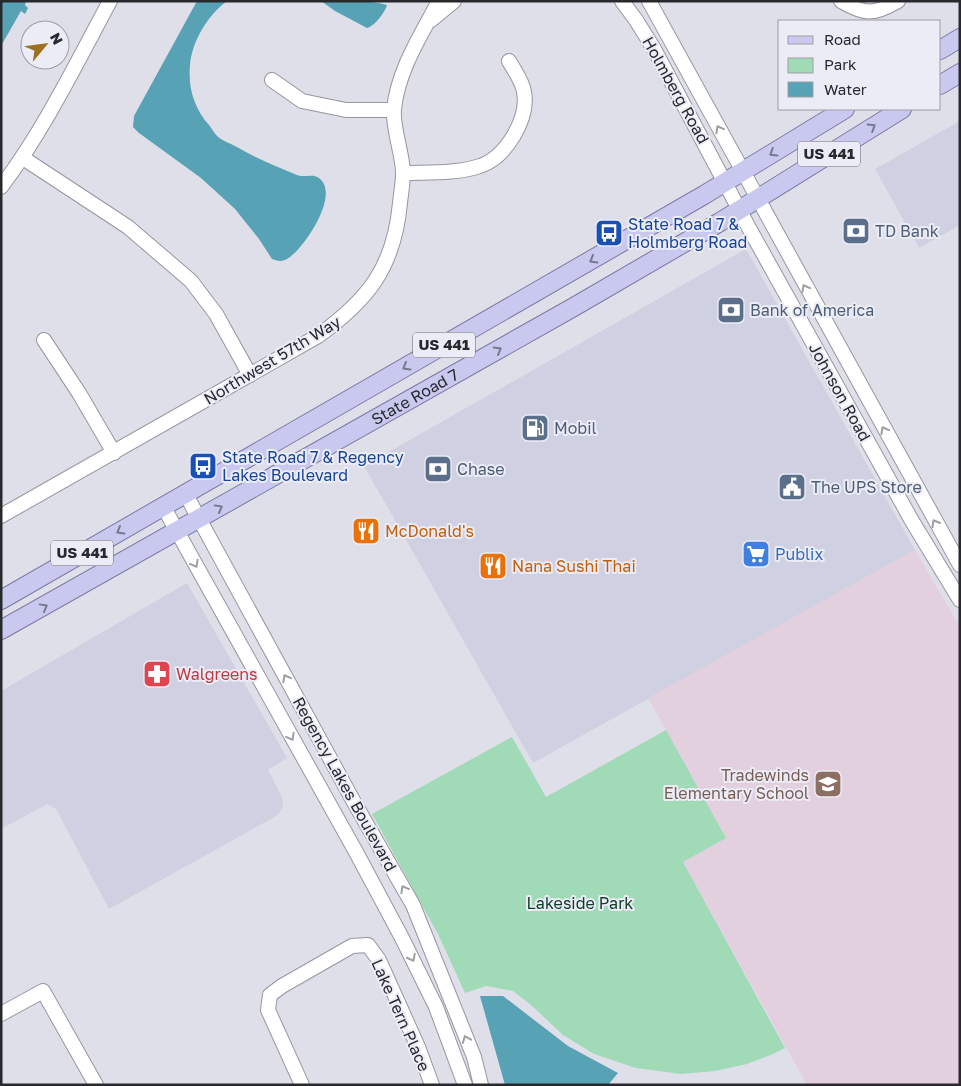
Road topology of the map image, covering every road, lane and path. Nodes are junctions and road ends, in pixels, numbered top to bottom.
1 (110, 1) edge
2 (439, 1) edge
3 (454, 1) edge
4 (622, 1) edge
5 (648, 1) edge
6 (841, 1) edge
7 (898, 1) edge
8 (427, 24) junction
9 (960, 38) edge
10 (941, 49) edge
11 (509, 61) dead end
12 (960, 73) edge
13 (272, 80) dead end
14 (941, 85) edge
15 (394, 110) junction
16 (843, 110) edge
17 (900, 110) edge
18 (23, 158) junction
19 (742, 172) junction
20 (403, 173) junction
21 (726, 182) junction
22 (1, 187) edge
23 (756, 199) junction
24 (739, 210) junction
25 (44, 340) dead end
26 (250, 375) junction
27 (114, 453) junction
28 (186, 493) junction
29 (163, 506) junction
30 (1, 516) edge
31 (200, 519) junction
32 (177, 532) junction
33 (927, 546) junction
34 (960, 565) edge
35 (960, 586) edge
36 (1, 600) edge
37 (960, 600) edge
38 (1, 630) edge
39 (1, 1014) edge
40 (96, 1085) edge
41 (302, 1085) edge
42 (432, 1085) edge
43 (465, 1085) edge
44 (481, 1085) edge

1 - 18 street
2 - 8 street, Northwest 57th Way
3 - 8 street, Northwest 57th Way
4 - 21 street, Holmberg Road
19 -> 5 street, Holmberg Road
6 - 7 street
8 - 15 street, Northwest 57th Way
9 - 10 main road
11 - 20 street
12 - 14 main road
13 - 15 street
15 - 20 street, Northwest 57th Way
16 -> 19 main road, State Road 7 / US 441
23 -> 17 main road, State Road 7 / US 441
18 - 22 street
18 - 26 street
19 - 21 main road, State Road 7 / US 441
19 - 23 street, Johnson Road
20 - 26 street, Northwest 57th Way
21 - 24 street, Johnson Road
21 -> 28 main road, State Road 7 / US 441
23 - 24 main road, State Road 7 / US 441
34 -> 23 street, Johnson Road
31 -> 24 main road, State Road 7 / US 441
24 - 33 street, Johnson Road
25 - 27 street
26 - 27 street, Northwest 57th Way
27 - 30 street, Northwest 57th Way
28 - 29 main road, State Road 7 / US 441
28 - 31 street, Regency Lakes Boulevard
29 - 32 street, Regency Lakes Boulevard
29 -> 36 main road, State Road 7 / US 441
31 - 32 main road, State Road 7 / US 441
44 -> 31 street, Regency Lakes Boulevard
38 -> 32 main road, State Road 7 / US 441
32 -> 43 street, Regency Lakes Boulevard
33 - 35 street
33 - 37 street, Johnson Road
39 - 40 street
41 - 42 street, Lake Tern Place

